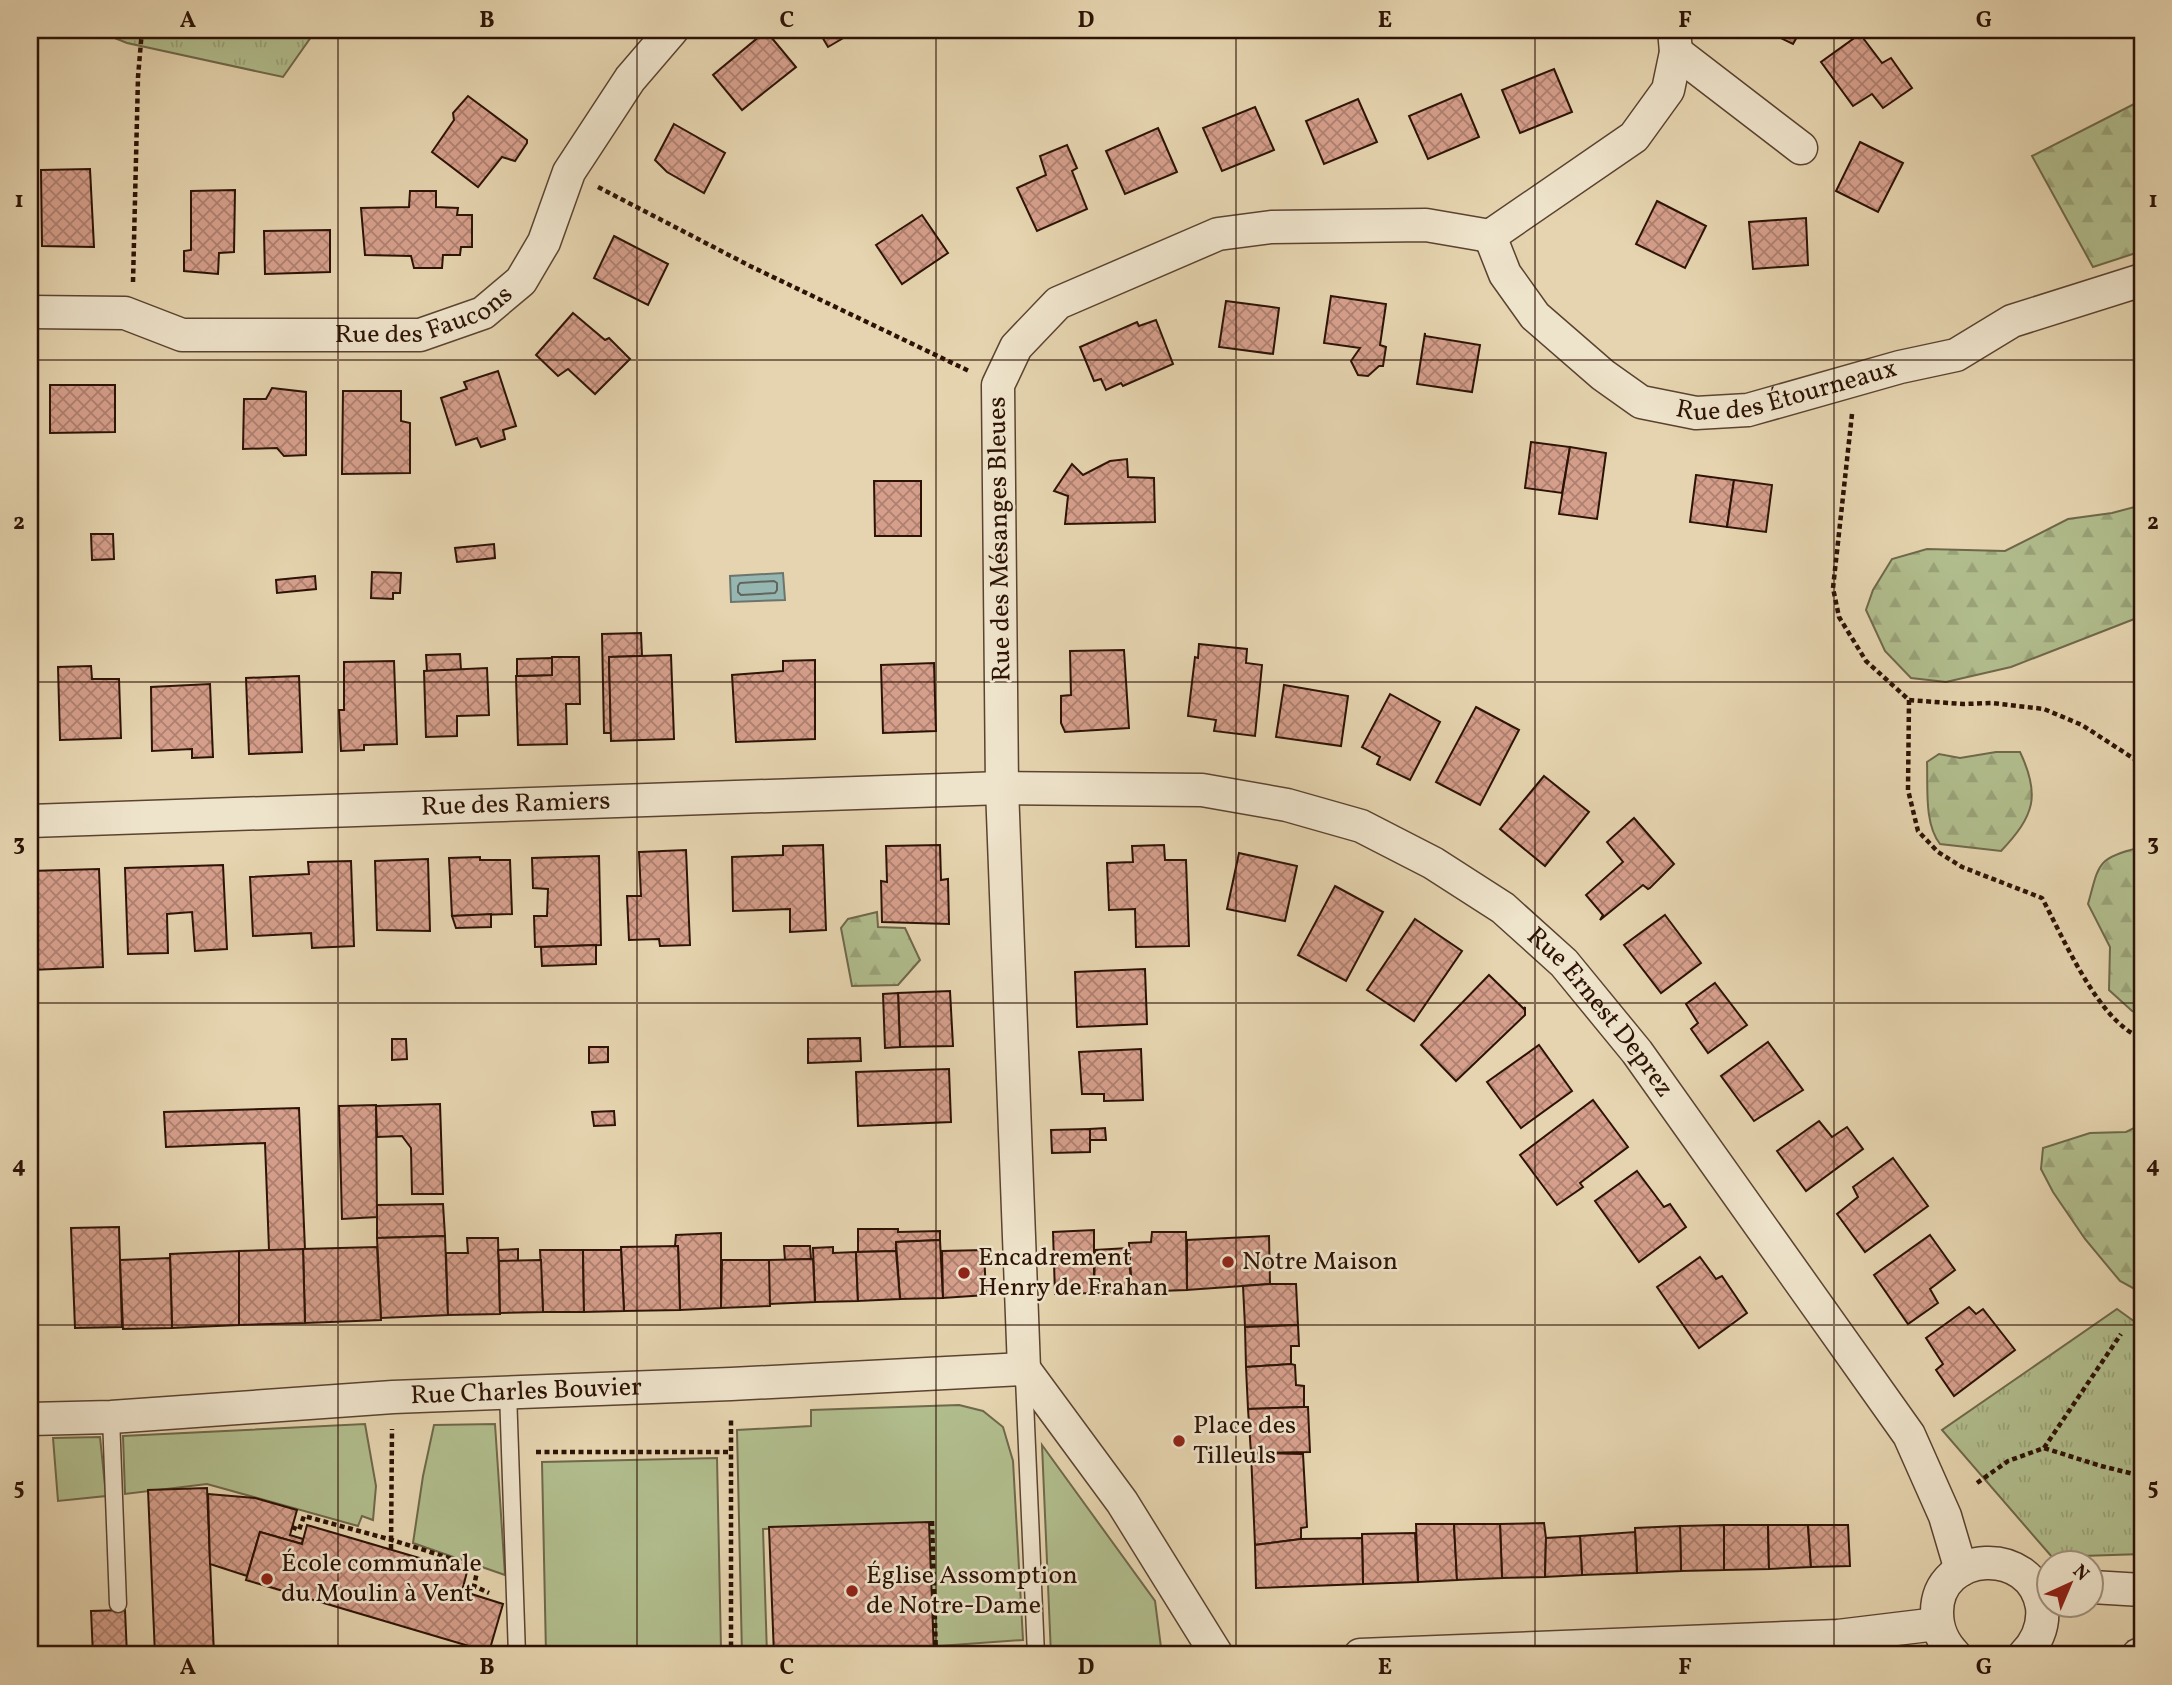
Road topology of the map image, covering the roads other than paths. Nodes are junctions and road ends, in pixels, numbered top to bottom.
1 (672, 30) edge
2 (1675, 41) edge
3 (1801, 148) dead end
4 (1490, 236) junction
5 (2142, 280) edge
6 (30, 312) edge
7 (1002, 789) junction
8 (30, 821) edge
9 (1024, 1369) junction
10 (508, 1392) junction
11 (111, 1417) junction
12 (30, 1419) edge
13 (1961, 1570) junction
14 (2036, 1581) edge
15 (2106, 1588) edge
16 (2142, 1590) edge
17 (118, 1604) dead end
18 (2042, 1618) edge
19 (1937, 1623) junction
20 (517, 1655) edge
21 (1036, 1655) edge
22 (1217, 1655) edge
23 (1360, 1655) edge
24 (1955, 1655) edge
25 (2024, 1655) edge

1 - 6 street, Rue des Faucons
2 - 3 street
2 - 4 street
4 - 5 street, Rue des Étourneaux
4 - 7 street, Rue des Mésanges Bleues
7 - 8 street, Rue des Ramiers
7 - 9 street, Rue des Mésanges Bleues
7 - 13 street, Rue Ernest Deprez
9 - 10 street, Rue Charles Bouvier
9 - 21 lane
9 - 22 street
10 - 11 street, Rue Charles Bouvier
10 - 20 lane
11 - 12 street, Rue Charles Bouvier
11 - 17 lane
13 - 14 street
13 - 19 street
15 - 16 street
18 - 25 street
19 - 23 street
19 - 24 street

